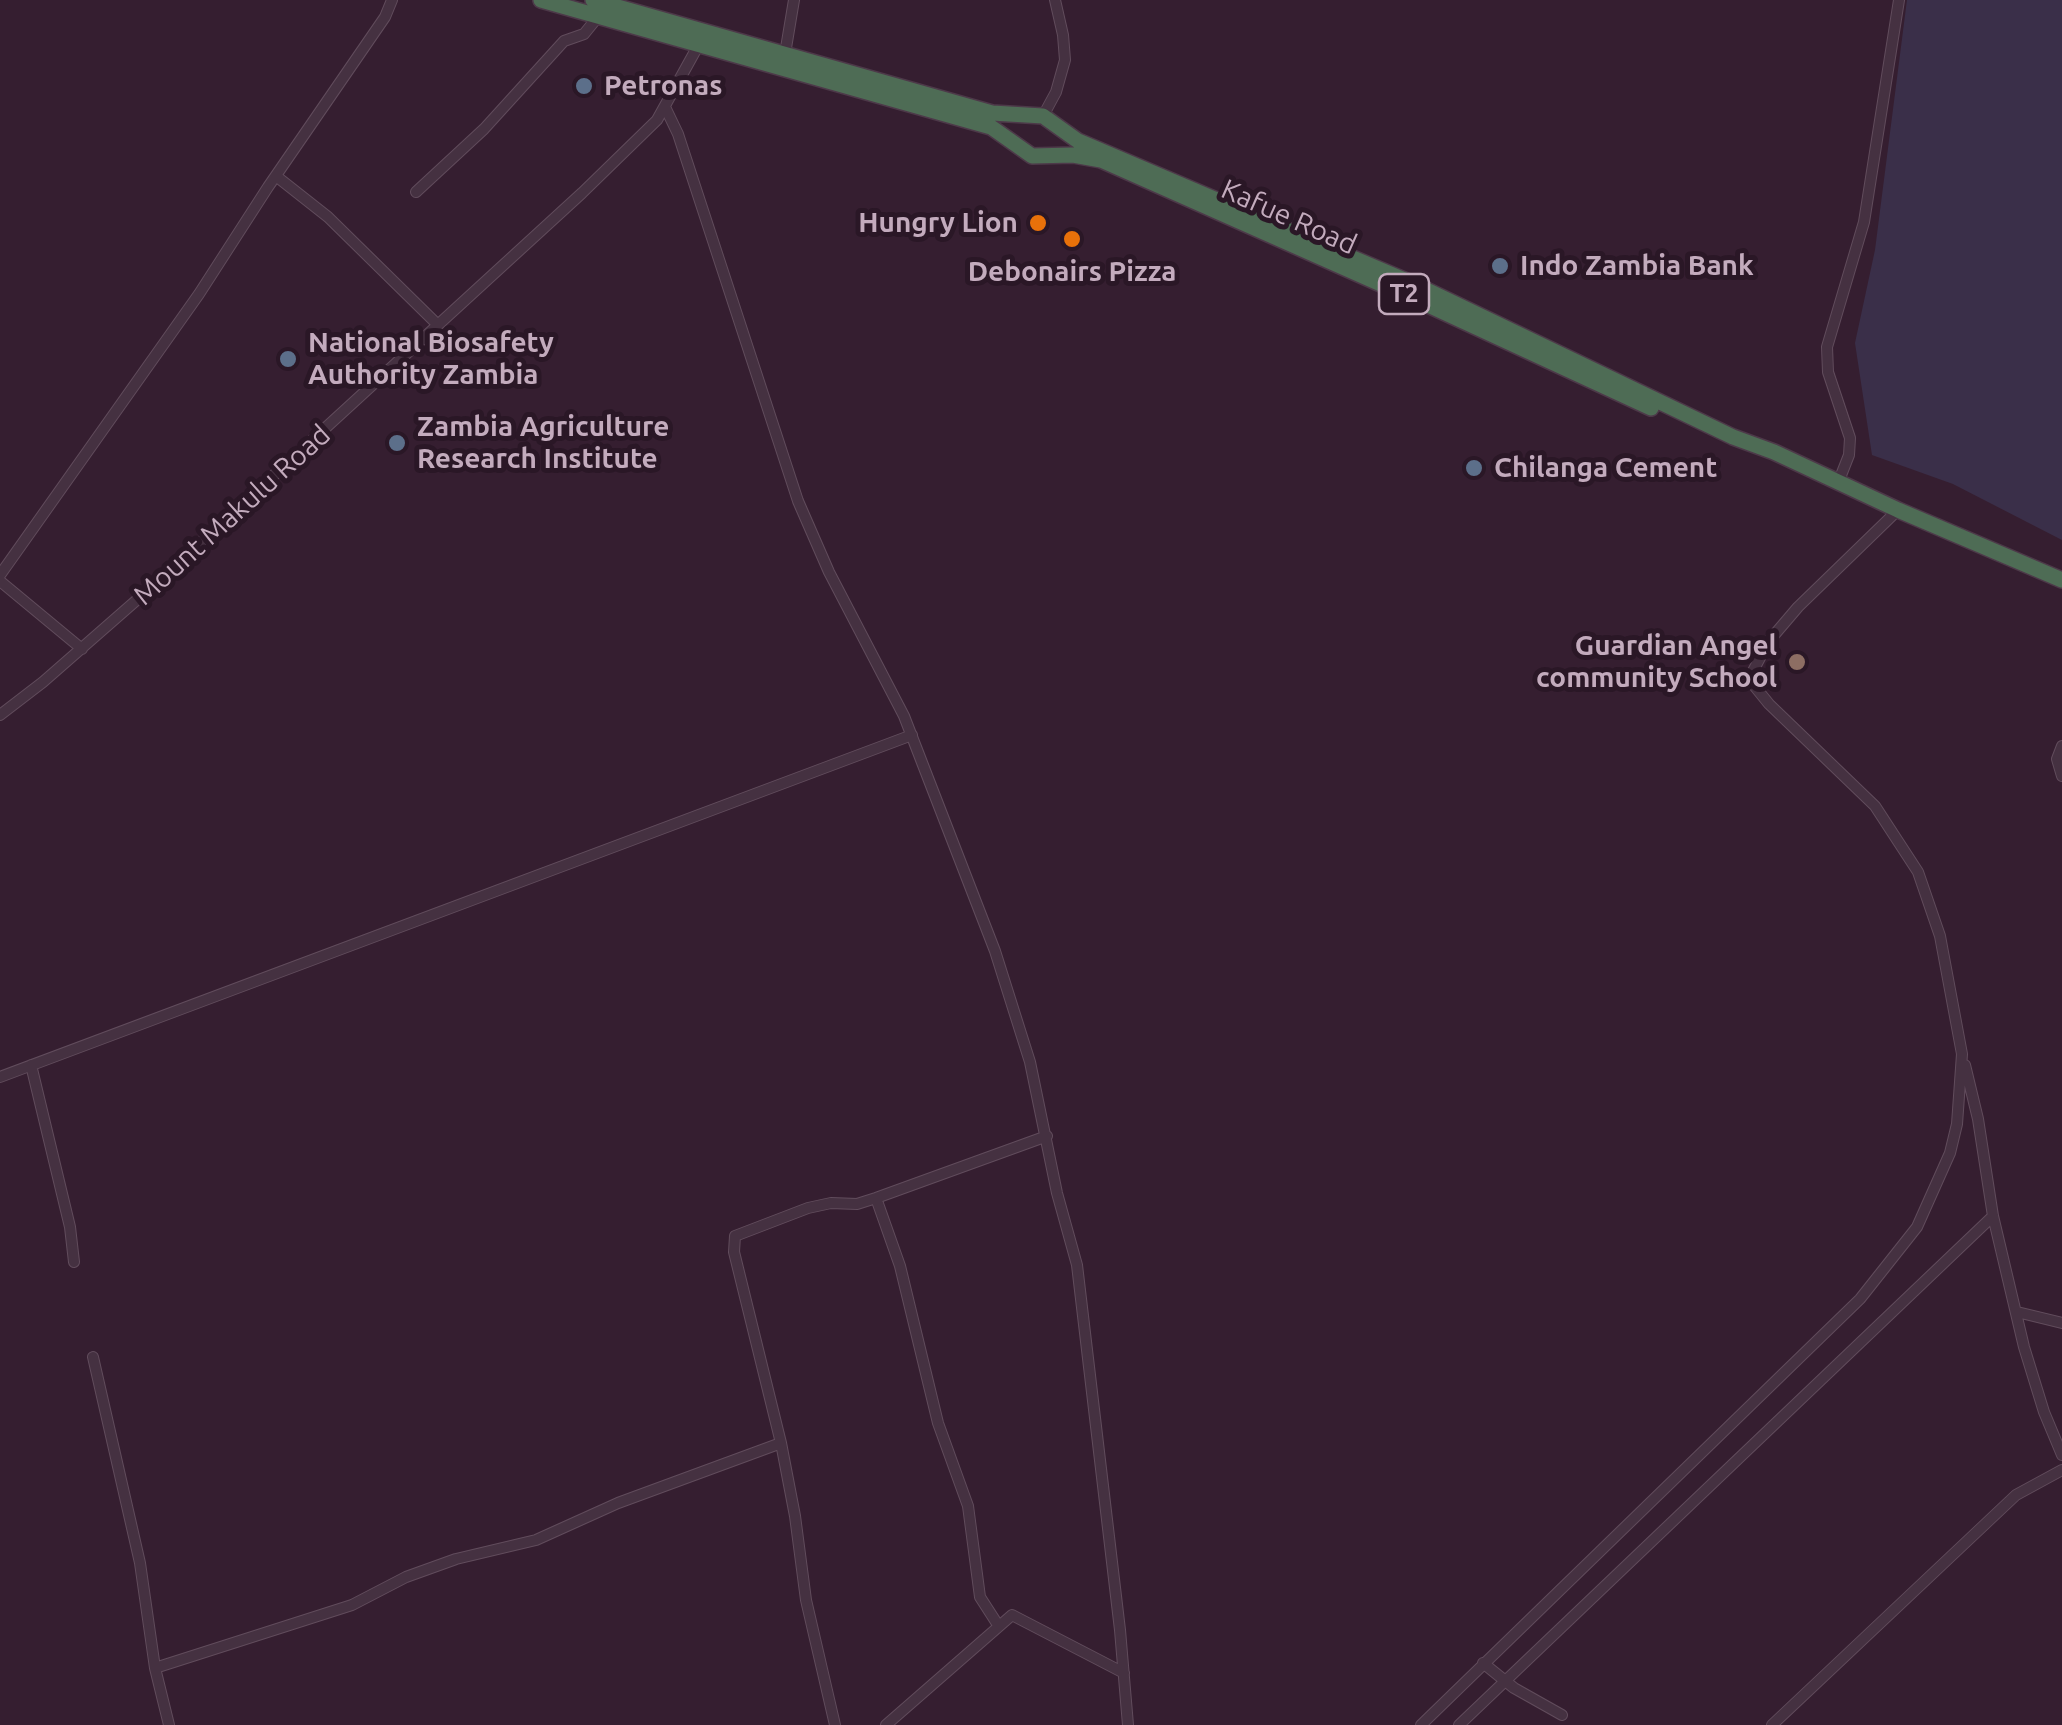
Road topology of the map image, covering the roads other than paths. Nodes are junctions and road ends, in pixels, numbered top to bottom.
1 (392, 0) edge
2 (541, 0) edge
3 (593, 0) edge
4 (794, 0) edge
5 (1054, 0) edge
6 (1899, 0) edge
7 (597, 18) junction
8 (698, 46) junction
9 (785, 54) junction
10 (666, 109) junction
11 (1042, 119) junction
12 (1015, 144) junction
13 (1040, 155) junction
14 (276, 176) junction
15 (416, 192) dead end
16 (438, 324) junction
17 (1733, 437) junction
18 (1838, 482) junction
19 (1898, 510) junction
20 (0, 578) edge
21 (2062, 580) edge
22 (82, 649) junction
23 (0, 715) edge
24 (912, 735) junction
25 (2062, 746) edge
26 (2062, 776) edge
27 (1962, 1054) junction
28 (31, 1065) junction
29 (0, 1076) edge
30 (1978, 1119) junction
31 (1957, 1124) junction
32 (1046, 1136) junction
33 (876, 1198) junction
34 (1993, 1216) junction
35 (74, 1262) dead end
36 (2018, 1312) junction
37 (2062, 1323) edge
38 (93, 1357) dead end
39 (781, 1443) junction
40 (2062, 1454) edge
41 (2062, 1470) edge
42 (998, 1626) junction
43 (1483, 1663) junction
44 (155, 1668) junction
45 (1124, 1673) junction
46 (1506, 1681) junction
47 (1562, 1715) dead end
48 (168, 1725) edge
49 (835, 1725) edge
50 (886, 1725) edge
51 (1128, 1725) edge
52 (1421, 1725) edge
53 (1459, 1725) edge
54 (1772, 1725) edge

1 - 14 street
2 - 7 highway
3 - 9 highway, Kafue Road / T2
4 - 9 street
5 - 11 street
6 - 18 street
7 - 8 highway
7 - 15 street
8 - 10 street, Mount Makulu Road
8 - 12 highway
9 - 11 highway, Kafue Road / T2
10 - 16 street, Mount Makulu Road
10 - 24 street
11 - 12 highway
11 - 13 highway
11 - 17 highway, Kafue Road / T2
12 - 13 highway
13 - 17 highway, Kafue Road / T2
14 - 16 street
14 - 20 street
16 - 22 street, Mount Makulu Road
17 - 18 highway, Kafue Road / T2
18 - 19 highway, Kafue Road / T2
19 - 21 highway, Kafue Road / T2
19 - 27 street
20 - 22 street
22 - 23 street, Mount Makulu Road
24 - 28 street
24 - 32 street
25 - 26 street
27 - 30 street
27 - 31 street
28 - 29 street
28 - 35 street
30 - 31 street
30 - 34 street
31 - 43 street
32 - 33 street
32 - 45 street
33 - 39 street
33 - 42 street
34 - 36 street
34 - 46 street
36 - 37 street
36 - 40 street
38 - 44 street
39 - 44 street
39 - 49 street
41 - 54 street
42 - 45 street
42 - 50 street
43 - 46 street
43 - 52 street
44 - 48 street
45 - 51 street
46 - 47 street
46 - 53 street

